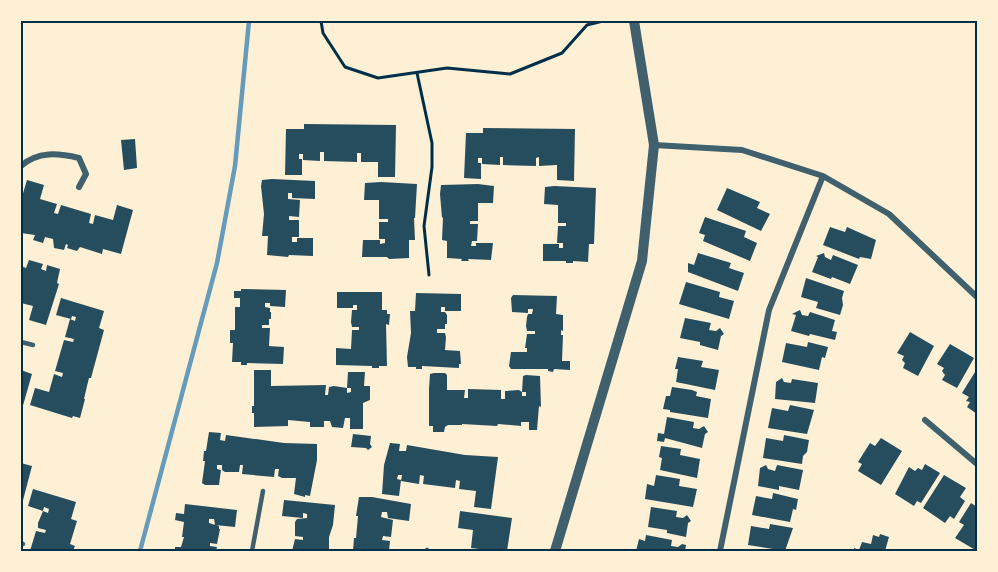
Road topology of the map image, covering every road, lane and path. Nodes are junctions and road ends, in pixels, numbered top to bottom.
1 (321, 21) edge
2 (603, 21) edge
3 (634, 21) edge
4 (417, 73) junction
5 (654, 145) junction
6 (21, 166) edge
7 (823, 176) junction
8 (79, 187) dead end
9 (429, 275) dead end
10 (977, 297) edge
11 (21, 342) edge
12 (33, 345) dead end
13 (925, 420) dead end
14 (977, 464) edge
15 (263, 491) dead end
16 (252, 551) edge
17 (555, 551) edge
18 (720, 551) edge

1 - 4 path
2 - 4 path
3 - 5 street
4 - 9 path
5 - 7 street
5 - 17 street
6 - 8 street
7 - 10 street
7 - 18 street
11 - 12 lane
13 - 14 street
15 - 16 lane

